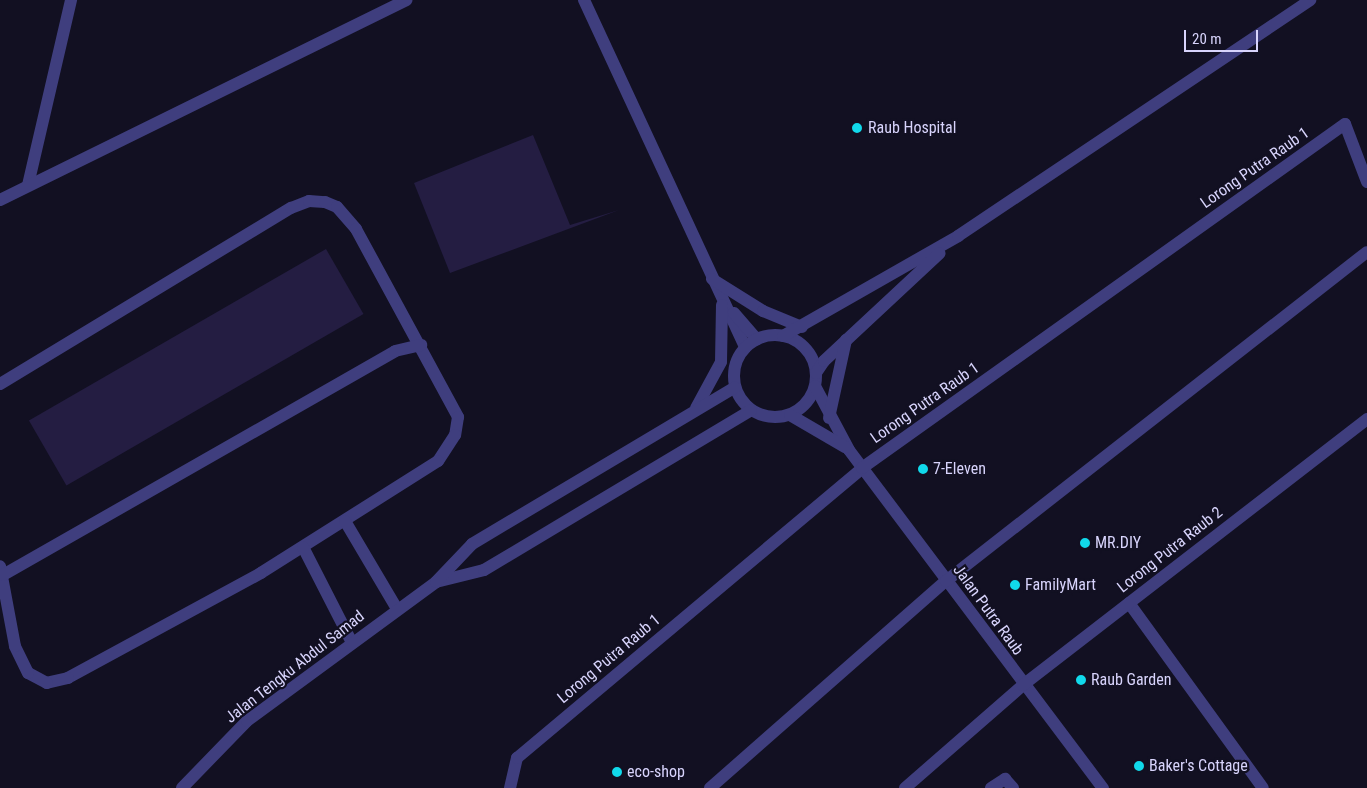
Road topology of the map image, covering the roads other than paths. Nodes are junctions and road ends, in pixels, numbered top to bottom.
1 (71, 0) edge
2 (406, 0) edge
3 (584, 0) edge
4 (1310, 0) edge
5 (1367, 182) edge
6 (28, 185) junction
7 (0, 200) edge
8 (958, 236) junction
9 (1367, 252) edge
10 (716, 289) junction
11 (802, 327) junction
12 (783, 336) junction
13 (757, 339) junction
14 (846, 340) junction
15 (421, 346) junction
16 (745, 347) junction
17 (816, 380) junction
18 (0, 384) edge
19 (735, 387) junction
20 (695, 410) junction
21 (751, 410) junction
22 (790, 415) junction
23 (829, 418) junction
24 (1367, 419) edge
25 (849, 450) junction
26 (862, 468) junction
27 (345, 521) junction
28 (303, 547) junction
29 (1, 571) edge
30 (946, 581) junction
31 (436, 582) junction
32 (1129, 603) junction
33 (397, 608) junction
34 (351, 641) junction
35 (1023, 685) junction
36 (509, 786) edge
37 (1101, 787) edge
38 (182, 788) edge
39 (710, 788) edge
40 (905, 788) edge
41 (991, 788) edge
42 (1013, 788) edge
43 (1263, 788) edge

1 - 6 street
2 - 6 street
3 - 10 street
4 - 8 street
5 - 26 street, Lorong Putra Raub 1
6 - 7 street
8 - 11 street
8 - 14 street
9 - 30 street
10 - 11 street
10 - 13 street
10 - 16 street
10 - 20 street
11 - 12 street
12 - 13 street
12 - 17 street
13 - 16 street
14 - 17 street
14 - 23 street
15 - 18 street
15 - 27 street
15 - 29 street
16 - 19 street
17 - 22 street
17 - 23 street, Jalan Putra Raub
19 - 20 street
19 - 21 street
20 - 31 street
21 - 22 street
21 - 31 street
22 - 25 street
23 - 25 street, Jalan Putra Raub
24 - 32 street, Lorong Putra Raub 2
25 - 26 street, Jalan Putra Raub
26 - 30 street, Jalan Putra Raub
26 - 36 street, Lorong Putra Raub 1
27 - 28 street
27 - 33 street
28 - 29 street
28 - 34 street
30 - 35 street, Jalan Putra Raub
30 - 39 street
31 - 33 street, Jalan Tengku Abdul Samad
32 - 35 street, Lorong Putra Raub 2
32 - 43 street
33 - 34 street, Jalan Tengku Abdul Samad
34 - 38 street, Jalan Tengku Abdul Samad
35 - 37 street, Jalan Putra Raub
35 - 40 street, Lorong Putra Raub 2
41 - 42 street

